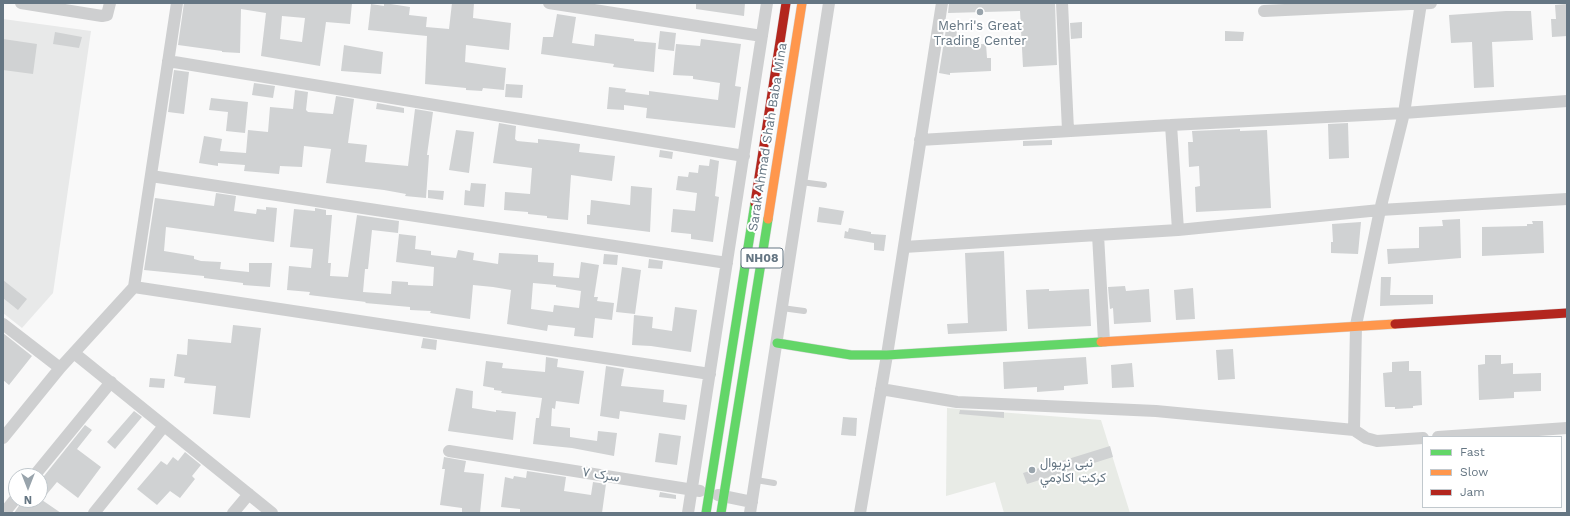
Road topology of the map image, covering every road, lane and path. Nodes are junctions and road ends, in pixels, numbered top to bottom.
1 (21, 3) edge
2 (110, 3) edge
3 (176, 3) edge
4 (549, 3) edge
5 (767, 3) edge
6 (786, 3) edge
7 (802, 3) edge
8 (829, 3) edge
9 (942, 3) edge
10 (1062, 3) edge
11 (1425, 3) edge
12 (1264, 11) dead end
13 (762, 36) junction
14 (168, 61) junction
15 (1567, 101) edge
16 (1404, 113) junction
17 (1171, 124) junction
18 (1068, 130) junction
19 (920, 140) junction
20 (744, 156) junction
21 (151, 176) junction
22 (801, 182) junction
23 (824, 186) dead end
24 (1567, 199) edge
25 (1380, 210) junction
26 (1178, 230) junction
27 (1098, 235) junction
28 (904, 247) junction
29 (727, 263) junction
30 (134, 287) junction
31 (782, 308) junction
32 (804, 312) dead end
33 (1567, 313) edge
34 (3, 324) edge
35 (1356, 325) junction
36 (1104, 341) junction
37 (777, 343) junction
38 (74, 353) junction
39 (887, 354) junction
40 (60, 368) junction
41 (710, 374) junction
42 (111, 382) junction
43 (881, 389) junction
44 (164, 426) junction
45 (1567, 428) edge
46 (1354, 430) junction
47 (1452, 436) edge
48 (3, 438) edge
49 (1422, 438) edge
50 (449, 451) dead end
51 (41, 468) edge
52 (756, 480) junction
53 (774, 483) dead end
54 (692, 490) junction
55 (709, 492) junction
56 (249, 494) junction
57 (724, 496) junction
58 (751, 507) edge
59 (94, 513) edge
60 (233, 513) edge
61 (272, 513) edge
62 (688, 513) edge
63 (706, 513) edge
64 (721, 513) edge
65 (860, 513) edge

1 - 2 street
3 - 14 street
4 - 13 street
5 - 13 street
6 - 55 main road, NH08
7 - 57 main road, Sarak Ahmad Shah Baba Mina / NH08
8 - 22 street
9 - 19 street
10 - 18 street
11 - 12 street
11 - 16 street
13 - 20 street
14 - 20 street
14 - 21 street
15 - 16 street
16 - 17 street
16 - 25 street
17 - 18 street
17 - 26 street
18 - 19 street
19 - 28 street
20 - 29 street
21 - 29 street
21 - 30 street
22 - 23 lane
22 - 31 street
24 - 25 street
25 - 26 street
25 - 35 street
26 - 27 street
27 - 28 street
27 - 36 street
28 - 39 street
29 - 41 street
30 - 38 street
30 - 41 street
31 - 32 lane
31 - 37 street
33 - 35 main road
34 - 40 street
35 - 36 main road
35 - 46 street
36 - 39 main road
37 - 39 main road
37 - 52 street
38 - 40 street
38 - 42 street
39 - 43 street
40 - 48 street
41 - 54 street
42 - 44 street
42 - 51 street
43 - 46 street
43 - 65 street
44 - 56 street
44 - 59 street
45 - 47 street
46 - 49 street
50 - 54 street, سرک ۷
52 - 53 lane
52 - 58 street
54 - 55 street, سرک ۷
54 - 62 street
55 - 57 street, سرک ۷
55 - 63 main road, NH08
56 - 60 street
56 - 61 street
57 - 58 street, سرک ۷
57 - 64 main road, Sarak Ahmad Shah Baba Mina / NH08

